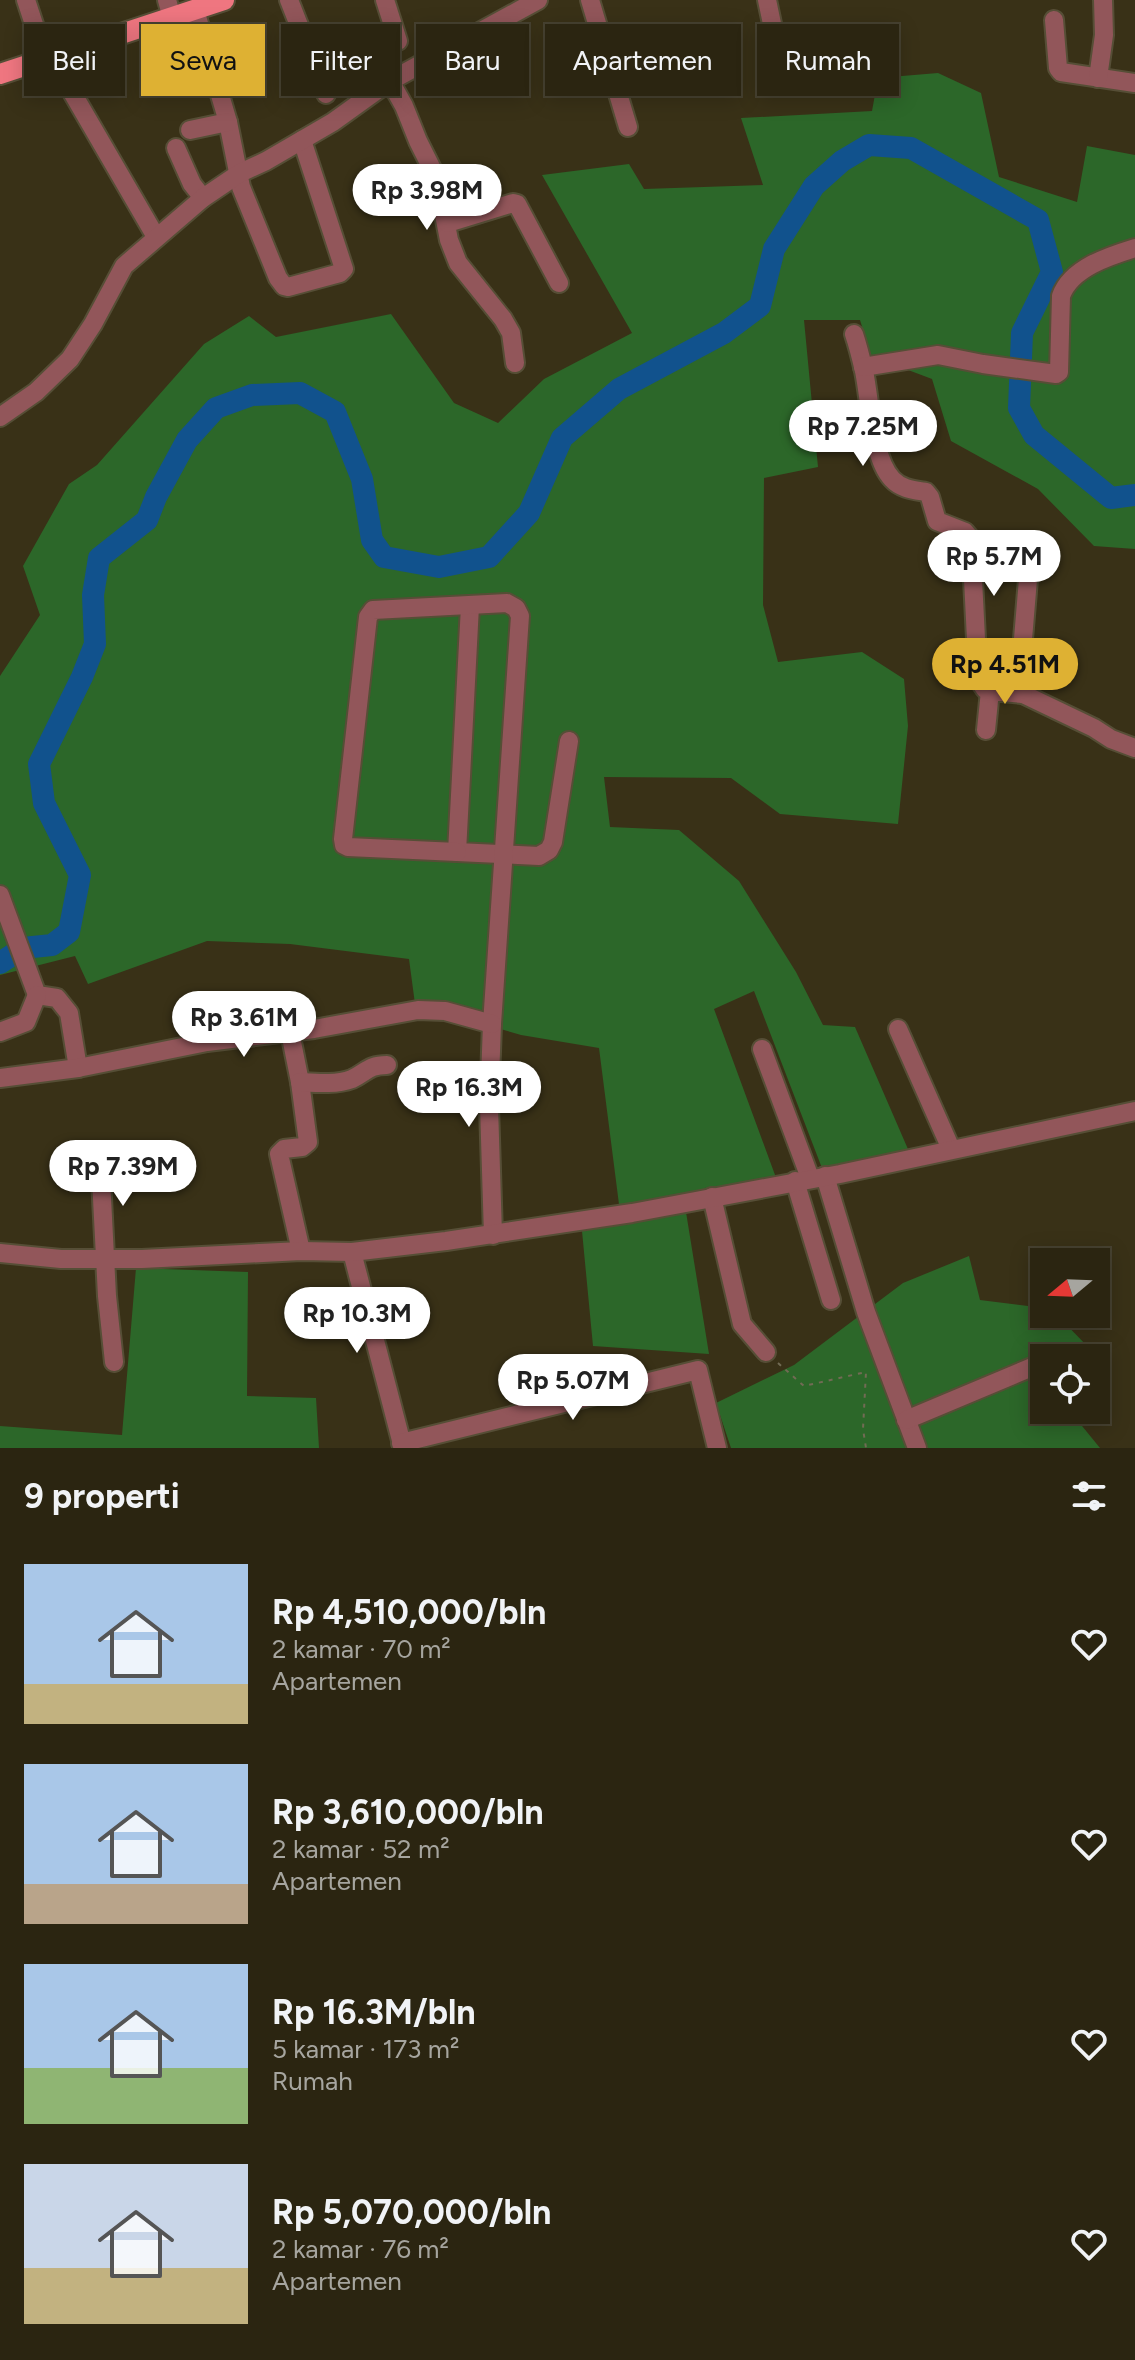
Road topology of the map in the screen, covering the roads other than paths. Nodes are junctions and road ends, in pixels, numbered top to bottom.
1 (26, 0) edge
2 (224, 0) edge
3 (289, 0) edge
4 (385, 0) edge
5 (538, 0) edge
6 (590, 0) edge
7 (767, 0) edge
8 (1103, 0) edge
9 (169, 9) edge
10 (195, 10) junction
11 (1054, 20) dead end
12 (35, 24) edge
13 (298, 24) edge
14 (393, 24) edge
15 (772, 24) edge
16 (125, 26) edge
17 (24, 66) edge
18 (0, 74) edge
19 (400, 76) edge
20 (1098, 78) junction
21 (1135, 83) edge
22 (71, 96) edge
23 (369, 96) edge
24 (397, 96) edge
25 (228, 122) junction
26 (628, 127) dead end
27 (190, 130) dead end
28 (302, 140) junction
29 (176, 148) dead end
30 (240, 173) junction
31 (203, 198) junction
32 (448, 223) junction
33 (156, 237) junction
34 (1135, 248) edge
35 (559, 283) dead end
36 (854, 334) dead end
37 (515, 363) dead end
38 (863, 367) junction
39 (0, 417) edge
40 (1029, 567) dead end
41 (470, 606) junction
42 (990, 691) junction
43 (1023, 694) junction
44 (986, 730) dead end
45 (569, 741) dead end
46 (1135, 748) edge
47 (457, 852) junction
48 (504, 855) junction
49 (0, 895) edge
50 (35, 991) junction
51 (492, 1024) junction
52 (898, 1029) dead end
53 (0, 1032) edge
54 (290, 1032) junction
55 (762, 1049) dead end
56 (387, 1065) dead end
57 (78, 1068) junction
58 (0, 1078) edge
59 (300, 1082) junction
60 (1135, 1111) edge
61 (951, 1149) junction
62 (100, 1159) dead end
63 (810, 1178) junction
64 (712, 1197) junction
65 (493, 1235) junction
66 (301, 1251) junction
67 (352, 1252) junction
68 (0, 1253) edge
69 (105, 1258) junction
70 (831, 1300) dead end
71 (766, 1352) road end
72 (114, 1362) dead end
73 (1030, 1368) edge
74 (906, 1420) junction
75 (402, 1446) edge
76 (717, 1448) edge
77 (917, 1448) edge

1 - 12 street
2 - 10 main road
3 - 13 street
4 - 14 street
5 - 19 street
6 - 26 street
7 - 15 street
8 - 20 street
9 - 10 main road
9 - 16 main road
10 - 25 street
11 - 20 street
17 - 18 main road
20 - 21 street
22 - 33 street
23 - 28 street
24 - 32 street
25 - 27 street
25 - 30 street
28 - 30 street
28 - 30 street
29 - 31 street
30 - 31 street
31 - 33 street
32 - 35 street
32 - 37 street
33 - 39 street
34 - 38 street
36 - 38 street
38 - 42 street
40 - 43 street
41 - 47 street
41 - 47 street
41 - 48 street
42 - 43 street
42 - 44 street
43 - 46 street
45 - 48 street
47 - 48 street
48 - 51 street
49 - 50 street
50 - 53 street
50 - 57 street
51 - 54 street
51 - 65 street
52 - 61 street
54 - 57 street
54 - 59 street
55 - 63 street
56 - 59 street
57 - 58 street
59 - 66 street
60 - 61 street
61 - 63 street
62 - 69 street
63 - 64 street
63 - 70 street
63 - 74 street
64 - 65 street
64 - 71 street
65 - 67 street
66 - 67 street
66 - 69 street
67 - 75 street
68 - 69 street
69 - 72 street
73 - 74 street
74 - 77 street
75 - 76 street

